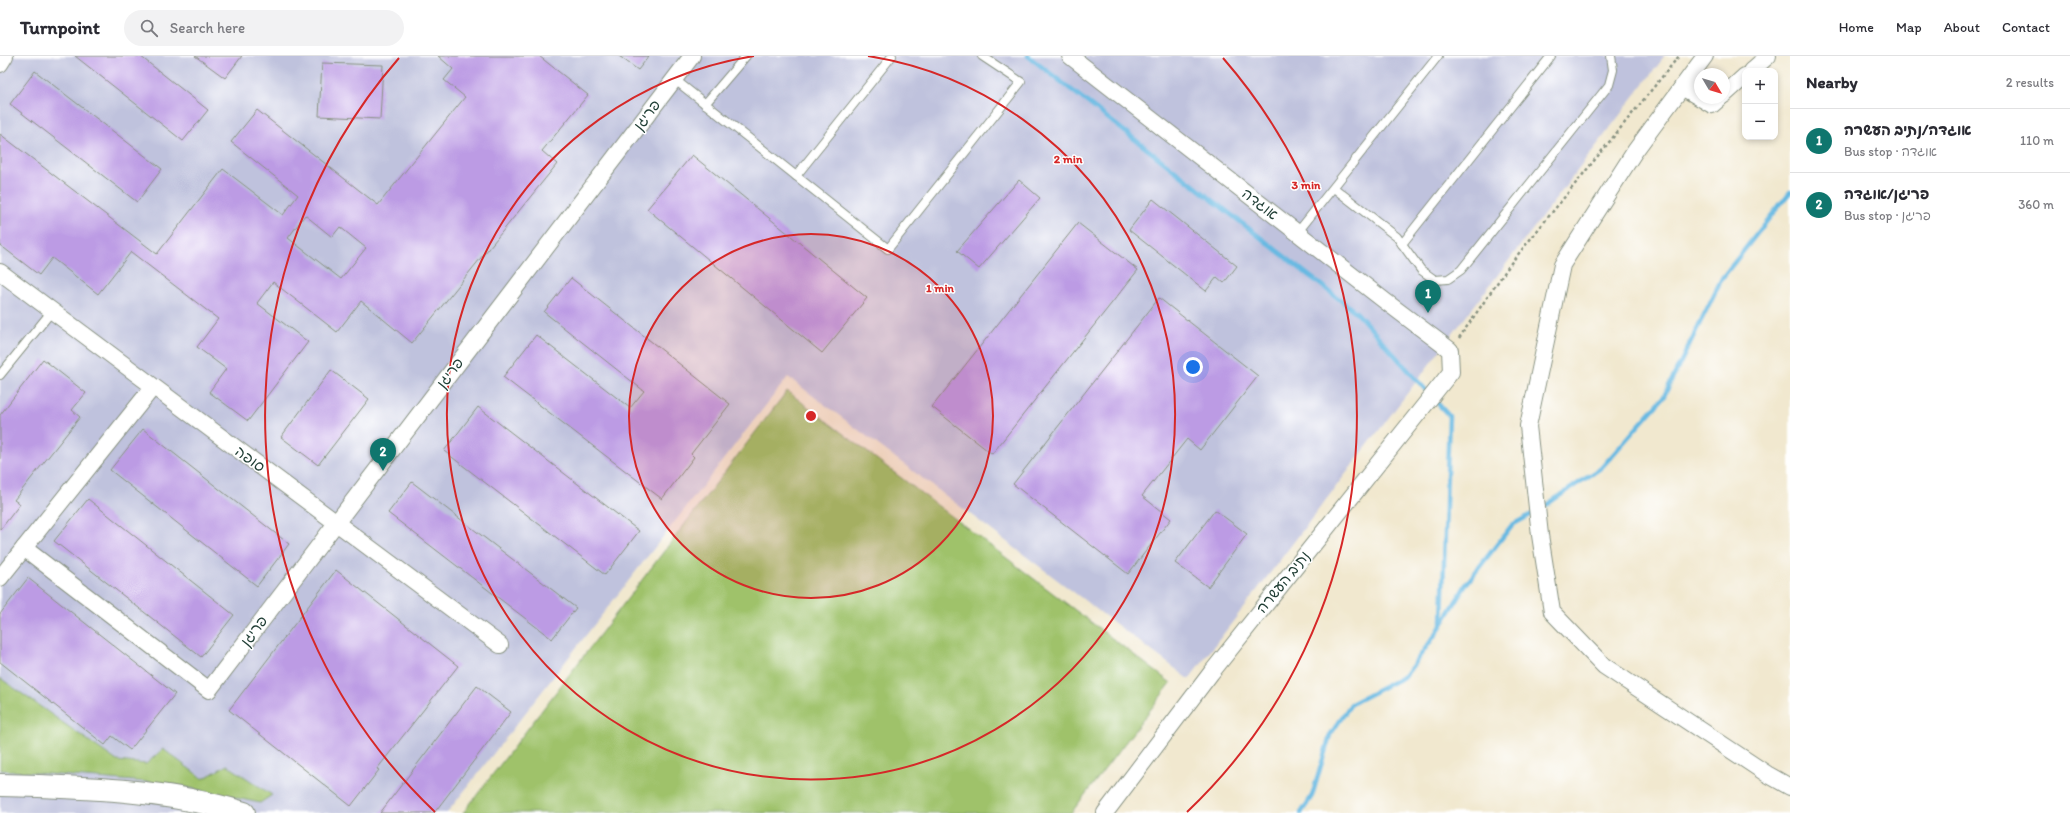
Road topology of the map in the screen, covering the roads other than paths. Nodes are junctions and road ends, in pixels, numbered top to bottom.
1 (5, 56) edge
2 (692, 56) edge
3 (746, 56) edge
4 (892, 56) edge
5 (982, 56) edge
6 (1070, 56) edge
7 (1438, 56) edge
8 (1551, 56) edge
9 (1611, 56) edge
10 (1705, 56) edge
11 (1768, 56) edge
12 (0, 64) edge
13 (1754, 68) edge
14 (674, 79) junction
15 (1742, 79) edge
16 (1682, 87) junction
17 (1730, 90) edge
18 (1694, 94) edge
19 (705, 104) junction
20 (796, 176) junction
21 (1334, 188) junction
22 (1297, 233) junction
23 (1402, 244) junction
24 (0, 272) edge
25 (52, 311) junction
26 (1450, 350) joint
27 (0, 375) edge
28 (153, 387) junction
29 (336, 522) junction
30 (24, 548) junction
31 (0, 578) edge
32 (500, 645) dead end
33 (0, 785) edge
34 (1790, 787) edge
35 (244, 813) edge
36 (1105, 813) edge

1 - 12 street
2 - 14 street, פריגן
3 - 19 lane
4 - 20 lane
5 - 20 lane
6 - 22 street, אוגדה
7 - 21 lane
8 - 23 lane
9 - 23 lane
10 - 16 street
11 - 13 street
14 - 19 lane
14 - 29 street, פריגן
15 - 17 street
16 - 18 street
16 - 34 street
19 - 20 lane
21 - 22 lane
21 - 23 lane
22 - 26 street, אוגדה
24 - 25 street, סופה
25 - 27 lane
25 - 28 street, סופה
26 - 36 street, נתיב העשרה
28 - 29 street, סופה
28 - 30 street
29 - 30 street, פריגן
29 - 32 street, סופה
30 - 31 street
33 - 35 main road

